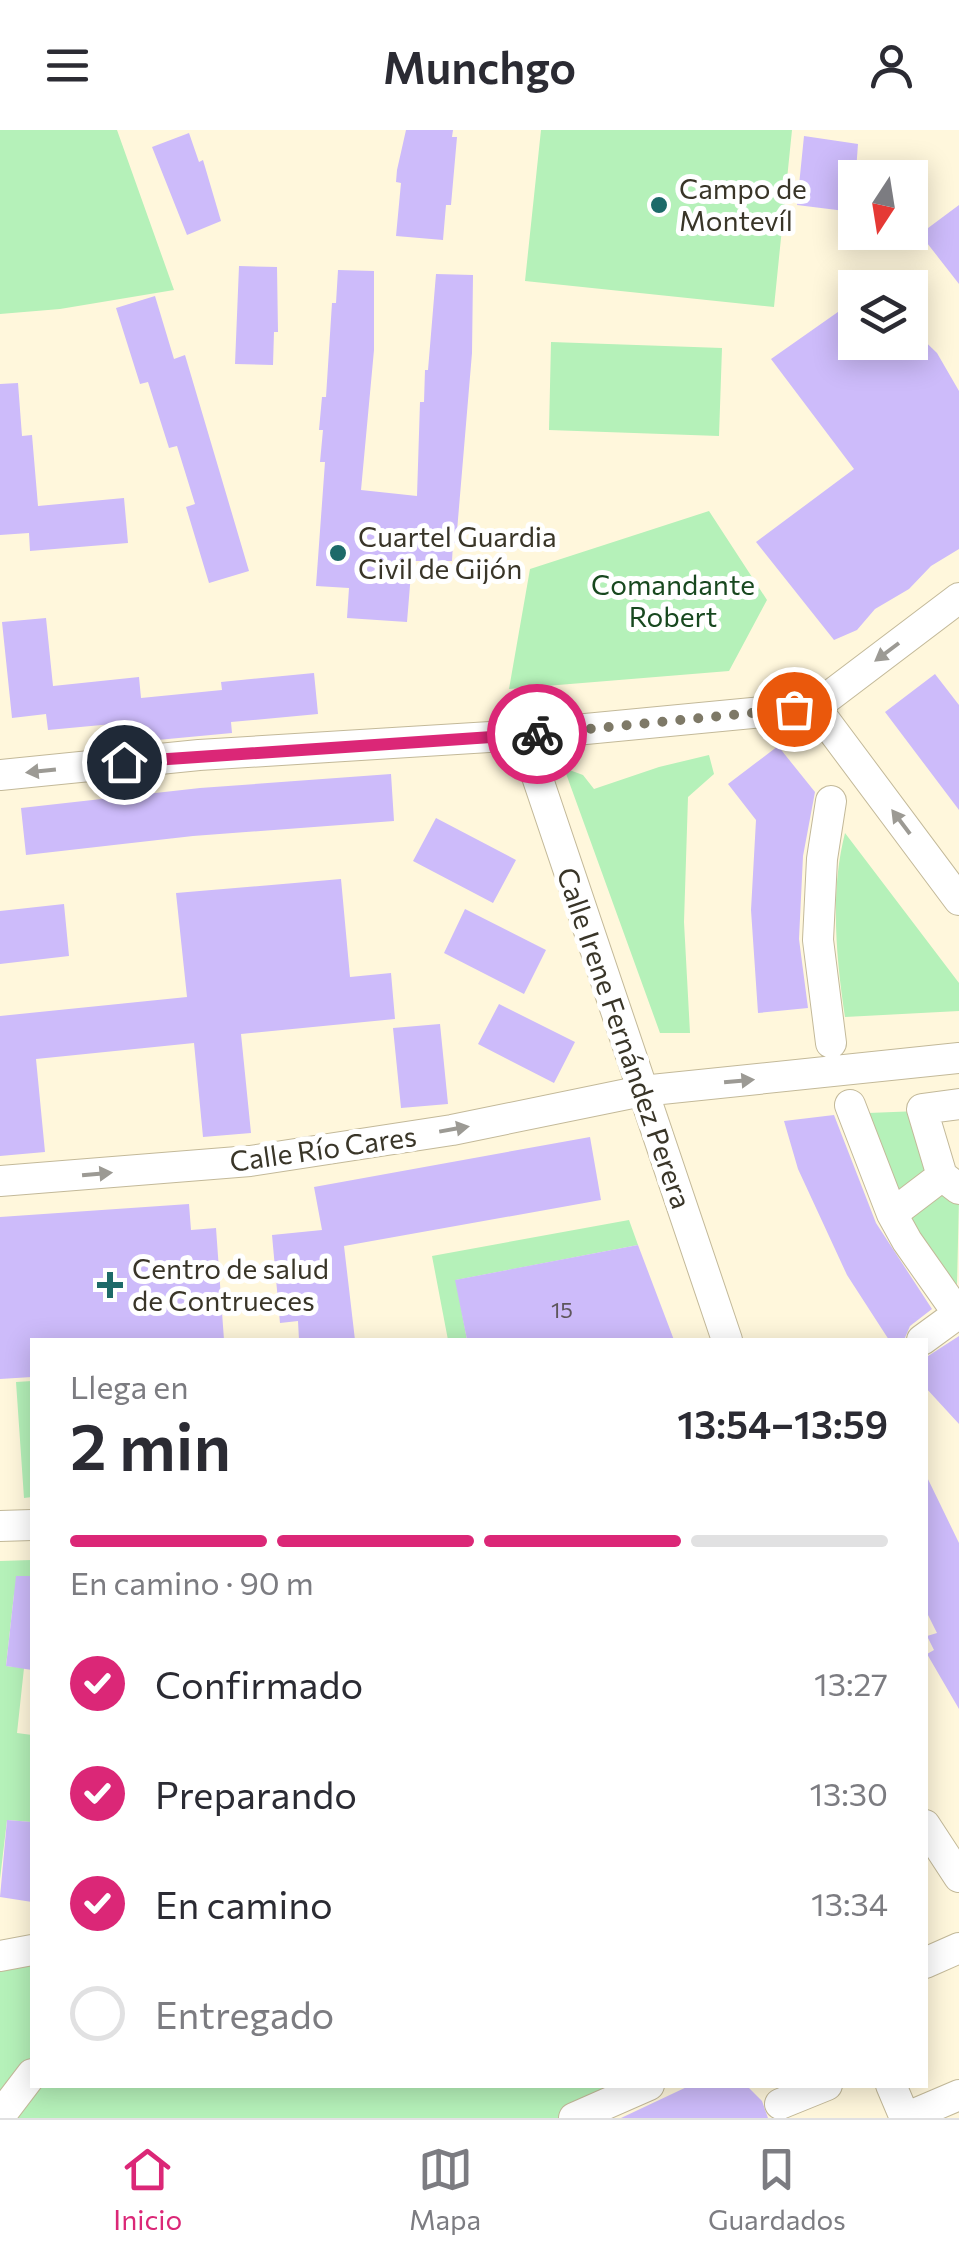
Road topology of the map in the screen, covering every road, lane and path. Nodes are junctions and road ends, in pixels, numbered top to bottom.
1 (959, 598) edge
2 (815, 707) junction
3 (522, 735) junction
4 (0, 775) edge
5 (831, 801) dead end
6 (959, 900) edge
7 (831, 1043) dead end
8 (959, 1058) edge
9 (642, 1091) junction
10 (959, 1104) edge
11 (850, 1105) dead end
12 (0, 1181) edge
13 (950, 1182) edge
14 (892, 1214) junction
15 (959, 1314) edge
16 (726, 1338) edge
17 (925, 1338) edge
18 (30, 1524) edge
19 (0, 1526) edge
20 (928, 1829) edge
21 (959, 1876) edge
22 (959, 1948) edge
23 (30, 1950) edge
24 (0, 1956) edge
25 (928, 1962) edge
26 (30, 2077) edge
27 (642, 2088) edge
28 (818, 2088) edge
29 (892, 2088) edge
30 (959, 2095) edge
31 (780, 2102) edge
32 (0, 2116) edge
33 (574, 2118) edge

1 -> 2 street
2 - 3 street
6 -> 2 street
3 -> 4 street
3 - 9 street, Calle Irene Fernández Perera
5 - 7 street
9 -> 8 street, Calle Río Cares
12 -> 9 street, Calle Río Cares
9 - 16 street, Calle Irene Fernández Perera
10 - 13 street
11 - 14 street
13 - 14 street
14 - 15 street
15 - 17 street
18 - 19 street
20 - 21 street
22 - 25 street
23 - 24 street
26 - 32 street
27 - 33 street
28 - 31 street
29 - 30 street

